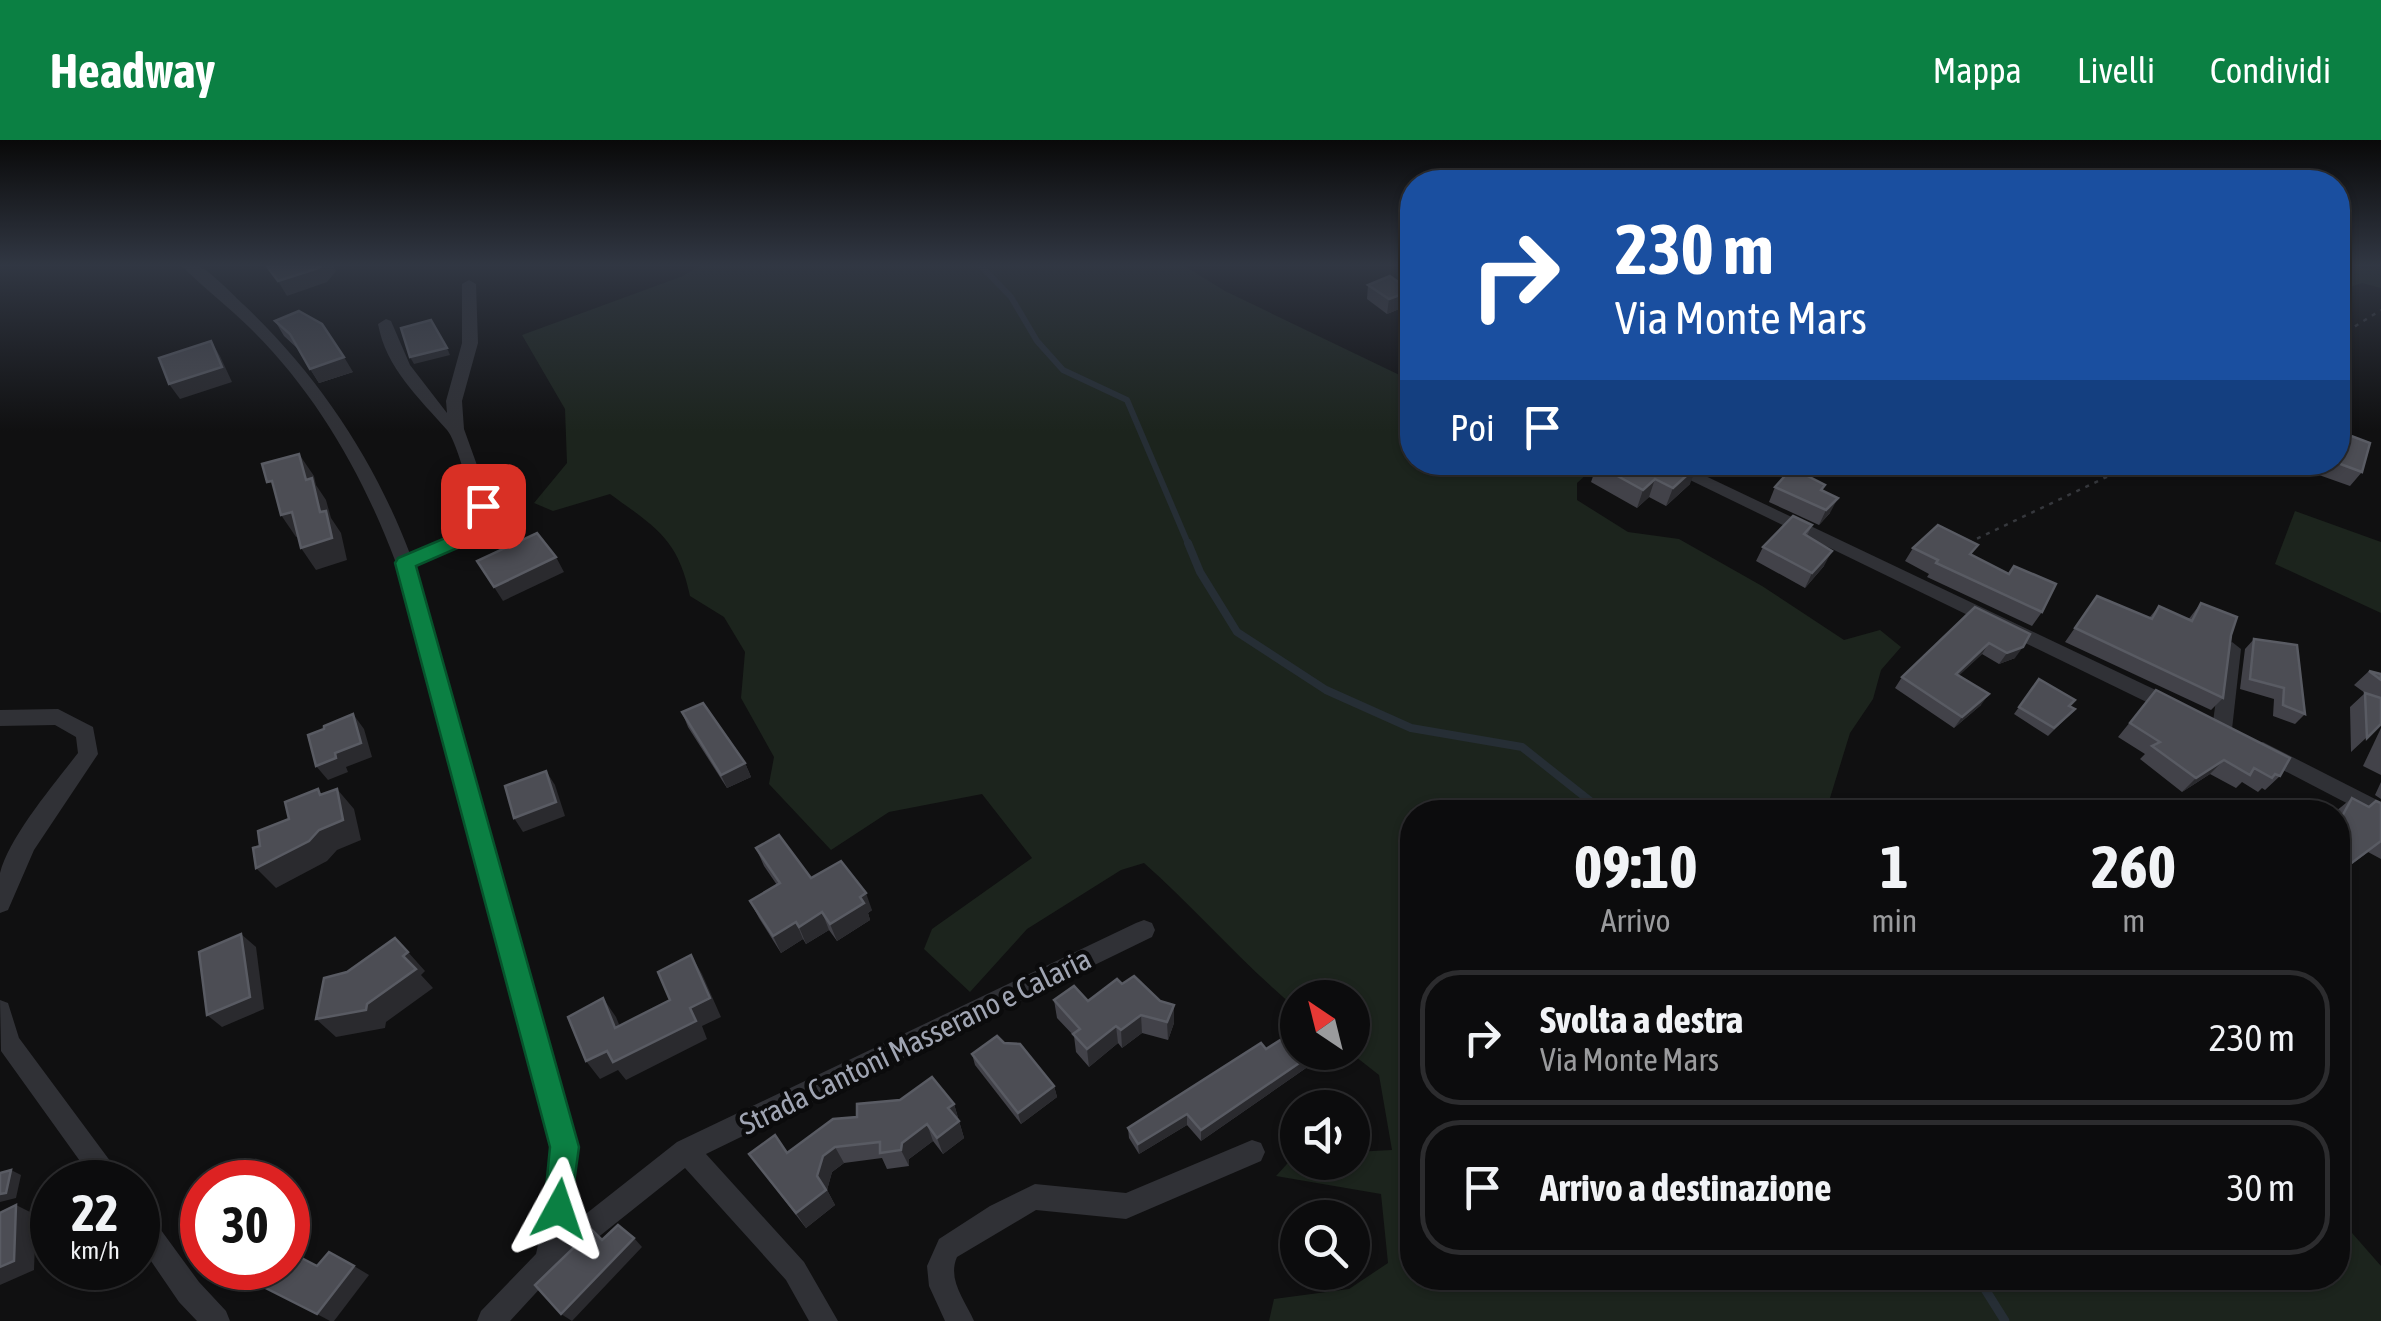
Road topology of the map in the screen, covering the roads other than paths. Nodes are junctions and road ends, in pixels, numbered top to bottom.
1 (250, 320) edge
2 (470, 320) edge
3 (386, 324) dead end
4 (456, 429) junction
5 (1688, 475) edge
6 (405, 563) junction
7 (2232, 649) edge
8 (0, 718) edge
9 (2204, 721) junction
10 (2381, 812) edge
11 (0, 903) edge
12 (1144, 930) dead end
13 (0, 1011) edge
14 (686, 1152) junction
15 (1252, 1152) dead end
16 (94, 1160) edge
17 (160, 1251) edge
18 (548, 1261) junction
19 (216, 1321) edge
20 (491, 1321) edge
21 (824, 1321) edge
22 (960, 1321) edge

1 - 6 street
2 - 4 street
3 - 4 street
4 - 6 street
5 - 9 street
6 - 18 street
7 - 9 street
8 - 11 street
9 - 10 street
12 - 14 street, Strada Cantoni Masserano e Calaria
13 - 16 street
14 - 18 street, Strada Cantoni Masserano e Calaria
14 - 21 street
15 - 22 street
17 - 19 street
18 - 20 street, Strada Cantoni Masserano e Calaria

